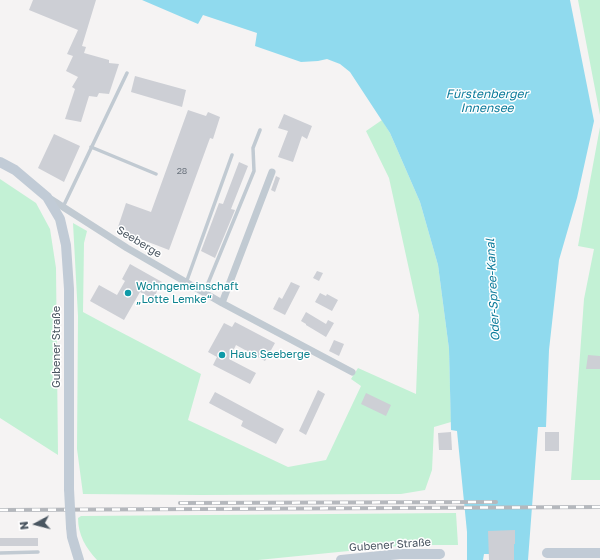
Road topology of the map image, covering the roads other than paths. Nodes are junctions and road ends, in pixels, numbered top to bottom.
1 (127, 73) dead end
2 (260, 130) dead end
3 (91, 147) junction
4 (232, 155) dead end
5 (0, 162) edge
6 (272, 172) dead end
7 (156, 174) dead end
8 (47, 197) junction
9 (63, 207) junction
10 (186, 283) junction
11 (204, 293) junction
12 (222, 304) junction
13 (352, 372) dead end
14 (38, 552) dead end
15 (0, 553) edge
16 (547, 553) dead end
17 (600, 553) edge
18 (440, 554) dead end
19 (400, 557) edge
20 (79, 560) edge
21 (341, 560) edge

1 - 3 lane
2 - 11 lane
3 - 7 lane
3 - 9 lane
4 - 10 lane
5 - 8 main road, Gubener Straße
6 - 12 street
8 - 9 street, Seeberge
8 - 20 main road, Gubener Straße, bridge
9 - 10 street, Seeberge
10 - 11 street, Seeberge
11 - 12 street, Seeberge
12 - 13 street, Seeberge
14 - 15 lane
16 - 17 main road
18 - 19 main road, Gubener Straße
19 - 21 main road, Gubener Straße

